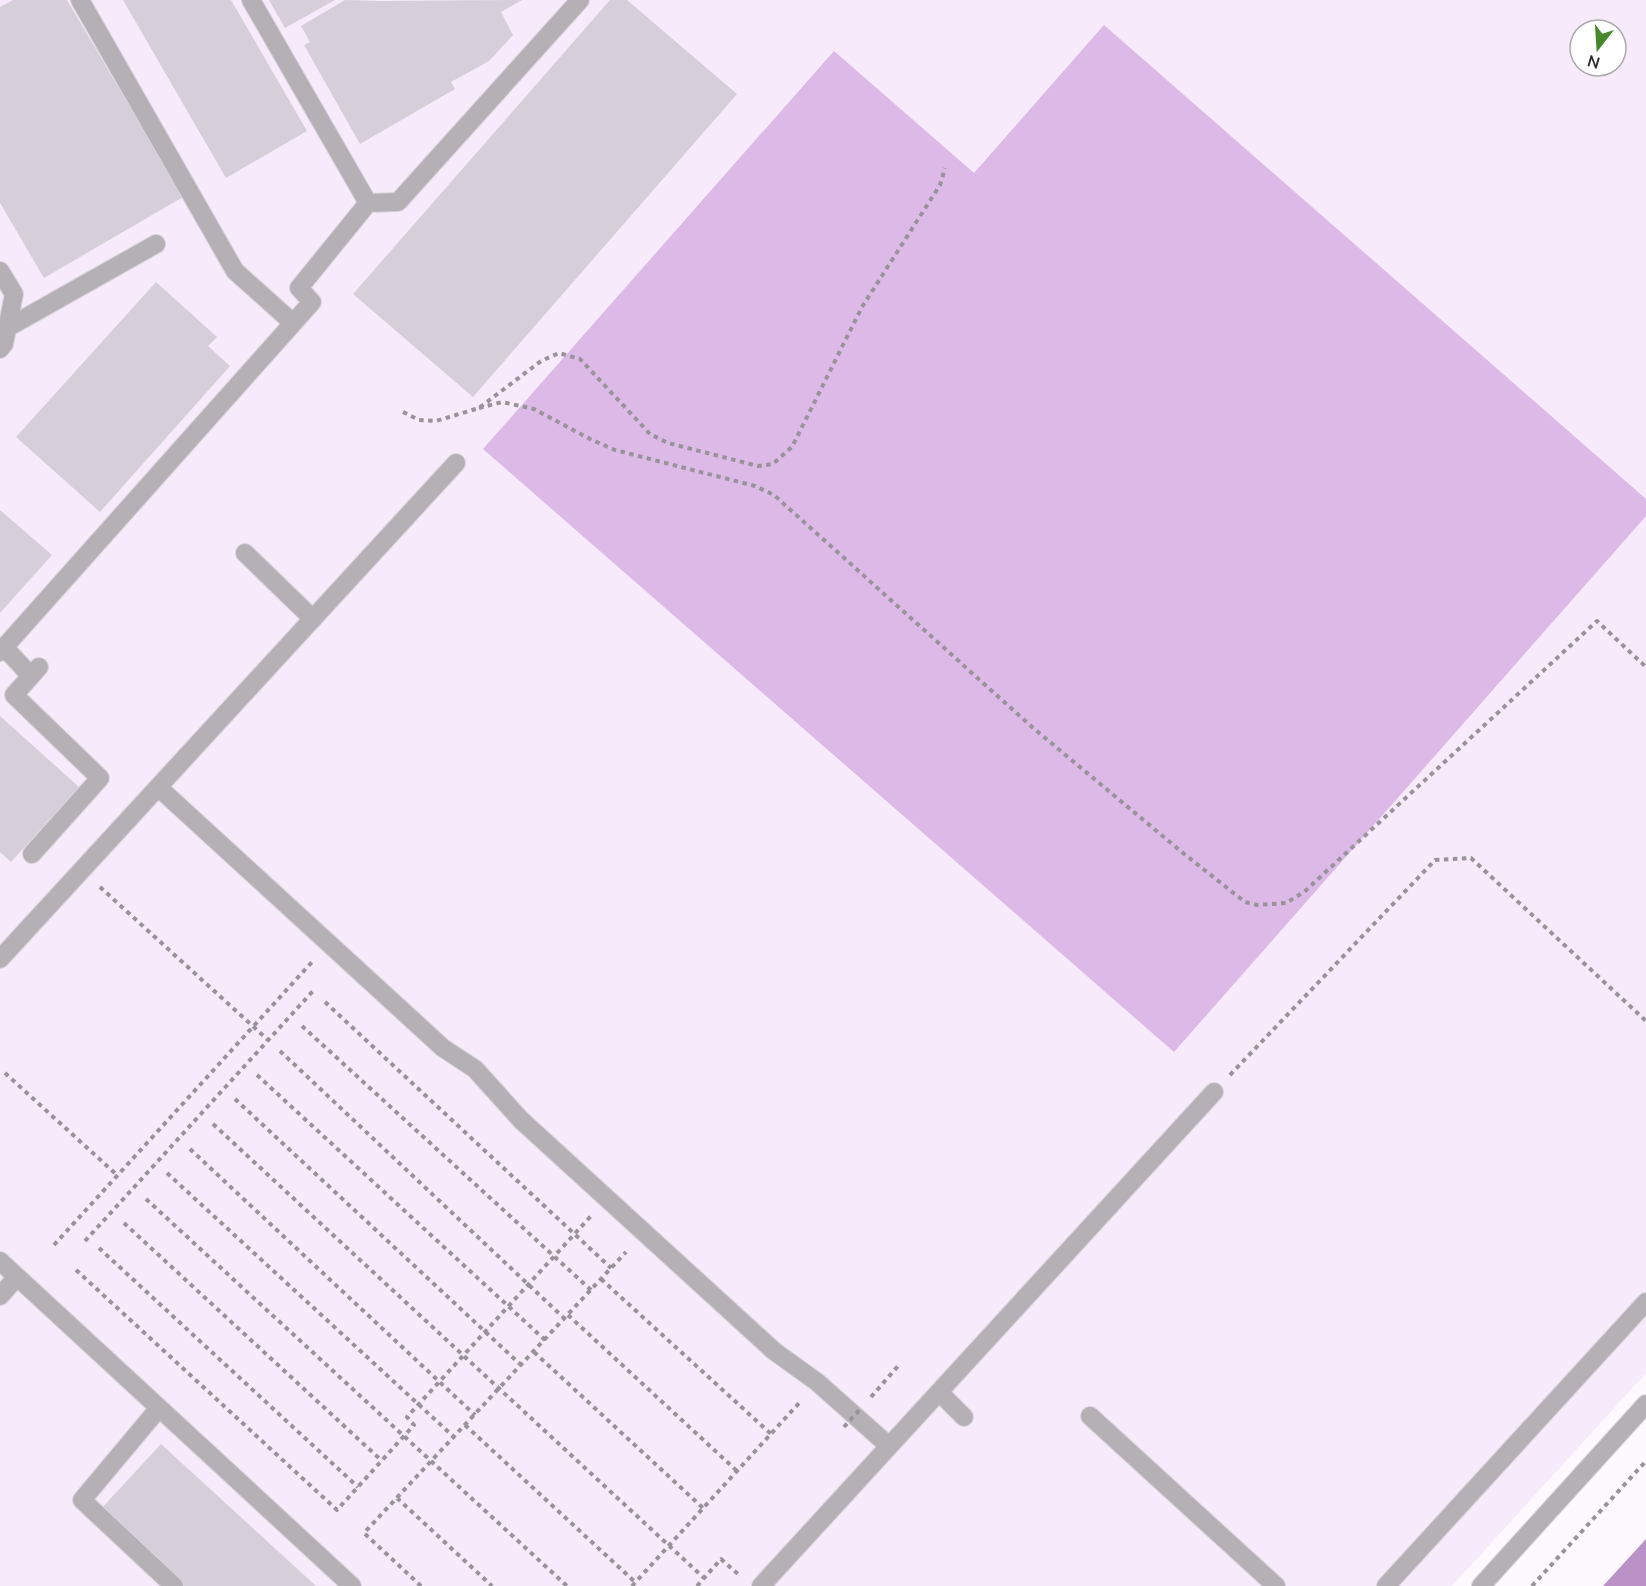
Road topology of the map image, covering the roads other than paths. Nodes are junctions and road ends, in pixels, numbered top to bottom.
1 (80, 0) edge
2 (251, 0) edge
3 (580, 0) edge
4 (368, 203) junction
5 (156, 244) dead end
6 (0, 271) edge
7 (293, 323) junction
8 (7, 328) junction
9 (0, 349) edge
10 (456, 464) dead end
11 (244, 553) dead end
12 (313, 619) junction
13 (2, 649) edge
14 (158, 787) junction
15 (32, 854) dead end
16 (0, 959) edge
17 (1214, 1092) road end
18 (0, 1262) edge
19 (16, 1277) junction
20 (0, 1296) edge
21 (1646, 1302) edge
22 (939, 1392) junction
23 (1646, 1404) edge
24 (159, 1408) junction
25 (1090, 1416) dead end
26 (964, 1417) dead end
27 (889, 1446) junction
28 (174, 1586) edge
29 (352, 1586) edge
30 (762, 1586) edge
31 (1276, 1586) edge
32 (1386, 1586) edge
33 (1481, 1586) edge

1 - 7 street
2 - 4 street
3 - 4 street
4 - 7 street
5 - 8 street
6 - 8 street
7 - 13 street
8 - 9 street
10 - 12 street
11 - 12 street
12 - 14 street
13 - 15 street
14 - 16 street
14 - 27 street
17 - 22 street
18 - 19 street
19 - 20 street
19 - 24 street
21 - 32 street
22 - 26 street
22 - 27 street
23 - 33 street
24 - 28 street
24 - 29 street
25 - 31 street
27 - 30 street

